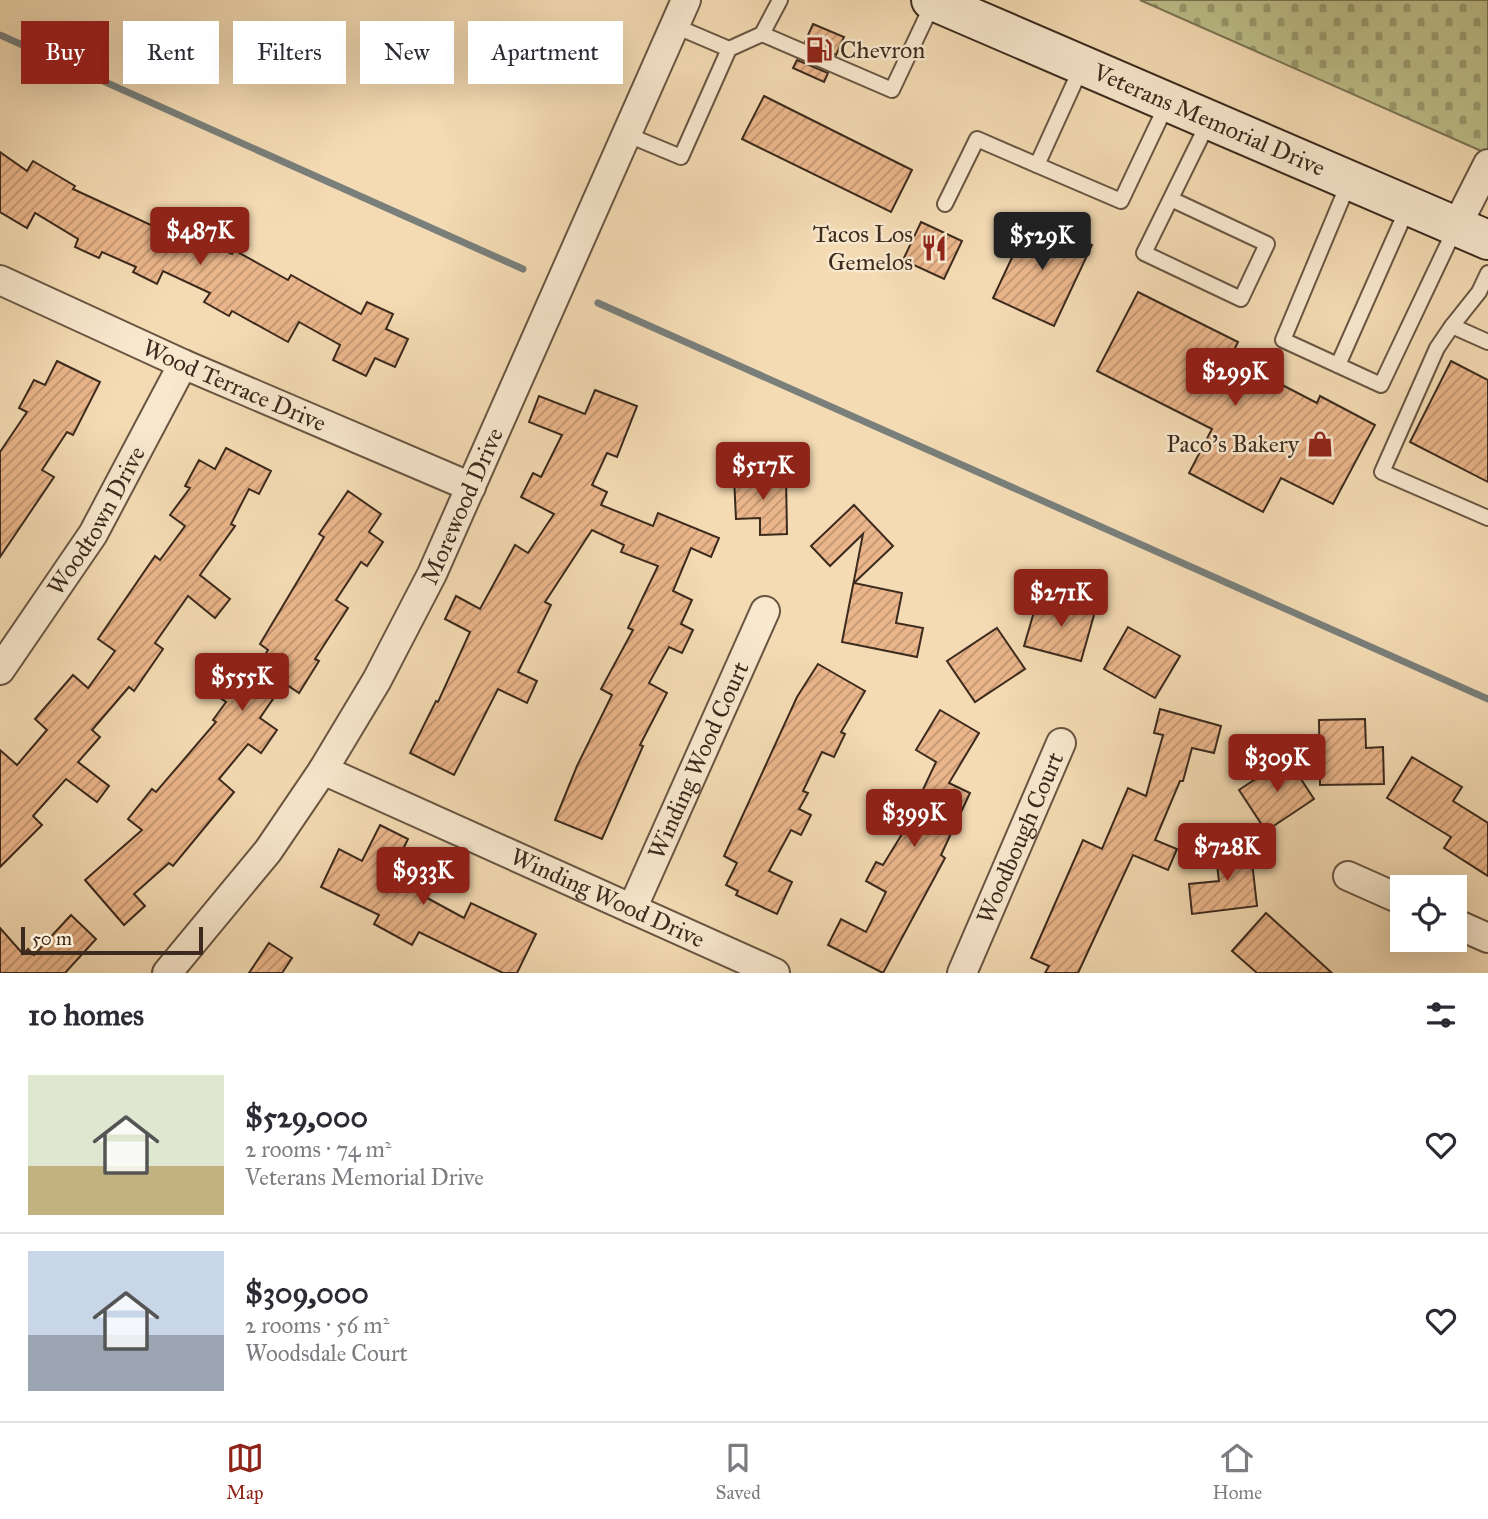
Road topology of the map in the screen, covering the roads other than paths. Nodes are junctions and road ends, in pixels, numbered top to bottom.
1 (686, 0) edge
2 (780, 0) edge
3 (932, 1) edge
4 (675, 26) junction
5 (762, 34) junction
6 (729, 49) junction
7 (1082, 65) junction
8 (1168, 102) junction
9 (1210, 120) junction
10 (628, 135) junction
11 (1488, 164) edge
12 (1037, 165) junction
13 (1350, 180) junction
14 (1171, 199) junction
15 (945, 204) dead end
16 (1408, 206) junction
17 (1472, 233) edge
18 (1488, 273) edge
19 (0, 280) edge
20 (1452, 326) junction
21 (1488, 342) edge
22 (183, 364) junction
23 (1338, 365) junction
24 (471, 487) junction
25 (1488, 518) edge
26 (765, 611) dead end
27 (0, 670) edge
28 (1061, 743) dead end
29 (323, 770) junction
30 (1348, 876) dead end
31 (1390, 895) edge
32 (632, 909) junction
33 (1467, 929) edge
34 (1488, 938) edge
35 (167, 973) edge
36 (775, 973) edge
37 (962, 973) edge

1 - 4 street, Morewood Drive
2 - 5 lane
3 - 5 lane
3 - 7 main road, Veterans Memorial Drive
4 - 6 lane
4 - 10 street, Morewood Drive
5 - 6 lane
6 - 10 lane
7 - 8 main road, Veterans Memorial Drive
7 - 12 lane
8 - 9 main road, Veterans Memorial Drive
8 - 12 lane
9 - 13 main road, Veterans Memorial Drive
9 - 14 lane
10 - 24 street, Morewood Drive
11 - 17 street
12 - 15 lane
13 - 16 main road, Veterans Memorial Drive
13 - 23 lane
14 - 14 lane
16 - 17 main road, Veterans Memorial Drive
16 - 23 lane
17 - 23 lane
18 - 20 lane
19 - 22 street, Wood Terrace Drive
20 - 21 lane
20 - 25 lane
22 - 24 street, Wood Terrace Drive
22 - 27 street, Woodtown Drive
24 - 29 street, Morewood Drive
26 - 32 street, Winding Wood Court
28 - 37 street, Woodbough Court
29 - 32 street, Winding Wood Drive
29 - 35 street, Morewood Drive
30 - 31 street
32 - 36 street, Winding Wood Drive
33 - 34 street

